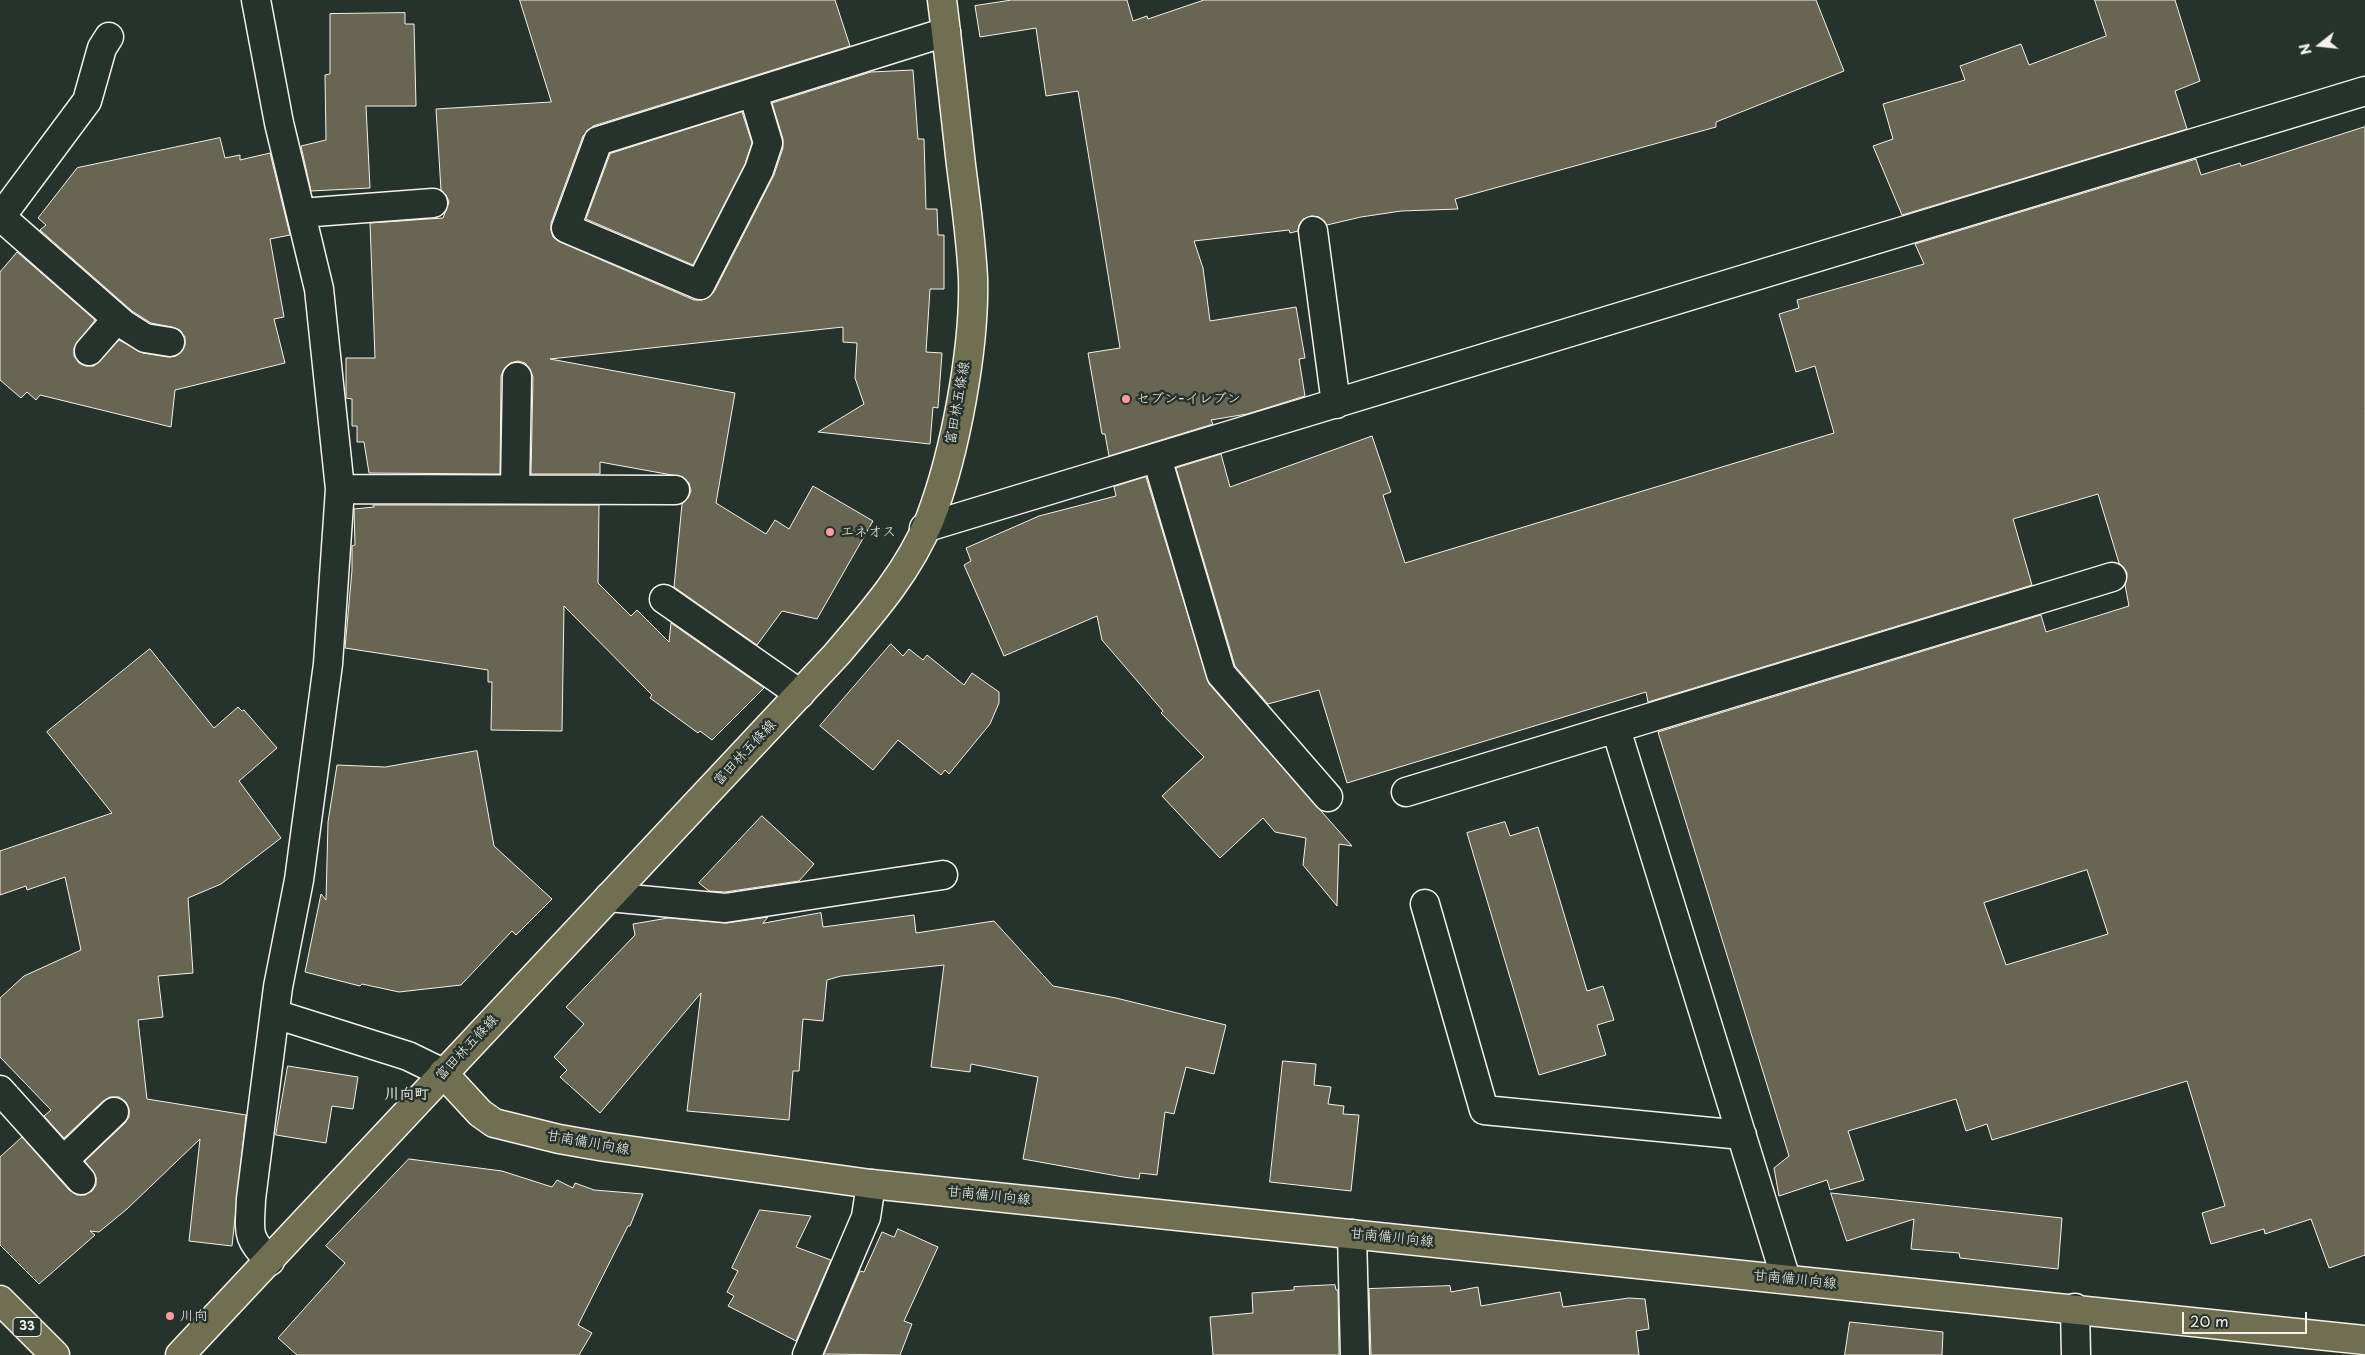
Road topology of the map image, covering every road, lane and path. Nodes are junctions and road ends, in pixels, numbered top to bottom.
1 (256, 0) edge
2 (942, 0) edge
3 (946, 32) junction
4 (109, 37) dead end
5 (2365, 91) edge
6 (753, 93) junction
7 (433, 202) dead end
8 (301, 212) junction
9 (1, 218) edge
10 (1313, 231) dead end
11 (117, 319) junction
12 (170, 342) dead end
13 (89, 351) dead end
14 (517, 377) dead end
15 (1336, 404) junction
16 (1158, 458) junction
17 (340, 489) junction
18 (515, 489) junction
19 (675, 490) dead end
20 (924, 528) junction
21 (2112, 577) dead end
22 (664, 599) dead end
23 (800, 694) junction
24 (1616, 729) junction
25 (1406, 792) dead end
26 (1328, 797) dead end
27 (943, 875) dead end
28 (610, 897) junction
29 (1425, 904) dead end
30 (275, 1014) junction
31 (443, 1073) junction
32 (5, 1106) edge
33 (114, 1112) dead end
34 (1742, 1135) junction
35 (871, 1184) junction
36 (1352, 1234) junction
37 (270, 1262) junction
38 (1786, 1279) junction
39 (0, 1300) edge
40 (2075, 1308) junction
41 (2365, 1340) edge
42 (55, 1355) edge
43 (180, 1355) edge
44 (807, 1355) edge
45 (1355, 1355) edge
46 (2076, 1355) edge

1 - 8 street
2 - 3 main road, 富田林五條線
3 - 6 street
3 - 20 main road, 富田林五條線
4 - 9 street
5 - 15 street
6 - 6 street
7 - 8 street
8 - 17 street
9 - 11 street
10 - 15 street
11 - 12 street
11 - 13 street
14 - 18 street
15 - 16 street
16 - 20 street
16 - 26 street
17 - 18 street
17 - 30 street
18 - 19 street
20 - 23 main road, 富田林五條線
21 - 24 street
22 - 23 street
23 - 28 main road, 富田林五條線
24 - 25 street
24 - 34 street
27 - 28 street
28 - 31 main road, 富田林五條線
29 - 34 street
30 - 31 street
30 - 37 street
31 - 35 main road, 甘南備川向線
31 - 37 main road, 富田林五條線
32 - 33 street
34 - 38 street
35 - 36 main road, 甘南備川向線
35 - 44 street
36 - 38 main road, 甘南備川向線
36 - 45 street
37 - 43 main road, 富田林五條線
38 - 40 main road, 甘南備川向線
39 - 42 main road, 33
40 - 41 main road, 甘南備川向線
40 - 46 street

